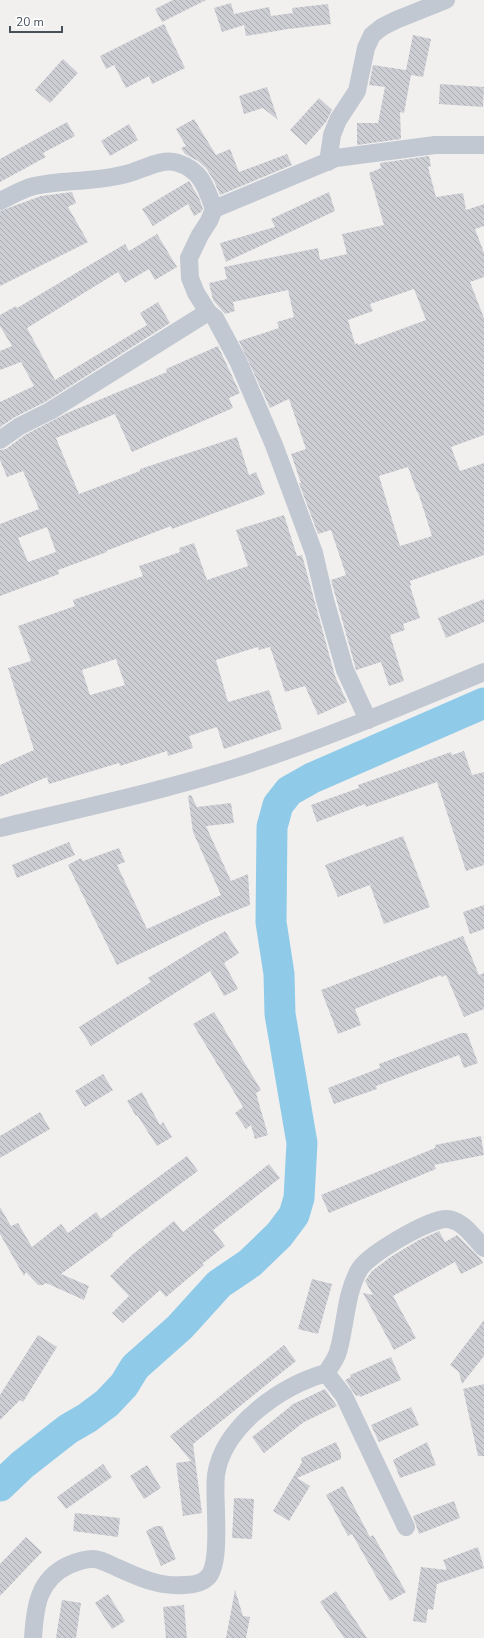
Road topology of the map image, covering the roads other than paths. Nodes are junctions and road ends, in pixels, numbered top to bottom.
1 (446, 0) edge
2 (484, 145) edge
3 (328, 162) junction
4 (0, 201) edge
5 (214, 208) junction
6 (208, 312) junction
7 (0, 440) edge
8 (484, 672) edge
9 (368, 720) junction
10 (0, 828) edge
11 (484, 1248) edge
12 (326, 1373) junction
13 (406, 1527) dead end
14 (33, 1638) edge

1 - 3 street
2 - 3 street
3 - 5 street
4 - 5 street
5 - 6 street
6 - 7 street
6 - 9 street
8 - 9 street
9 - 10 street
11 - 12 street
12 - 13 street
12 - 14 street

